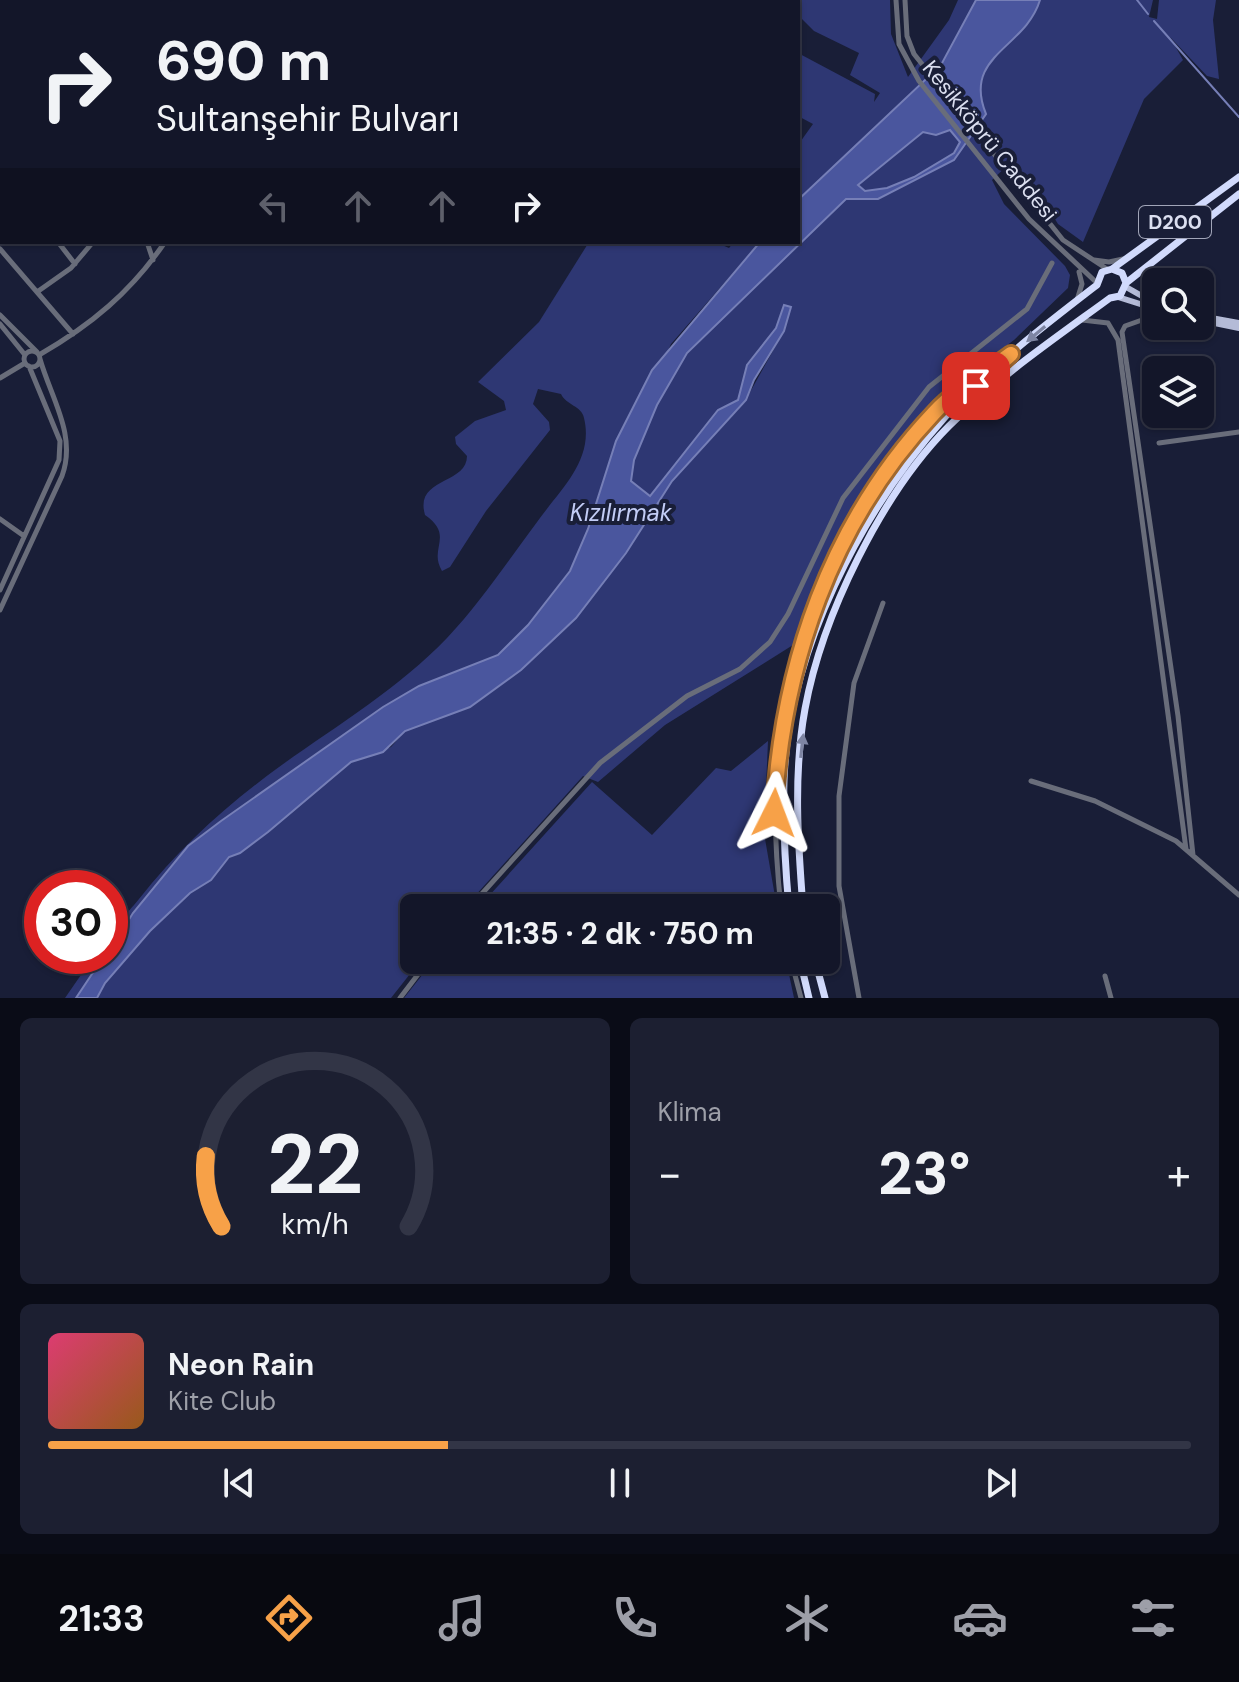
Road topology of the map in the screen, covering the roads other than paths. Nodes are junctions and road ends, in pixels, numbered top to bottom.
1 (896, 0) edge
2 (905, 0) edge
3 (1239, 177) edge
4 (1239, 194) edge
5 (60, 244) edge
6 (91, 244) edge
7 (148, 244) edge
8 (164, 244) edge
9 (0, 249) edge
10 (1086, 258) junction
11 (1124, 259) junction
12 (153, 260) junction
13 (1052, 263) dead end
14 (75, 264) junction
15 (1077, 268) junction
16 (1110, 269) junction
17 (1097, 284) junction
18 (1126, 285) junction
19 (37, 292) junction
20 (1114, 298) junction
21 (1142, 298) edge
22 (1077, 300) junction
23 (1142, 305) edge
24 (0, 315) edge
25 (1142, 317) edge
26 (1082, 320) junction
27 (1214, 321) edge
28 (0, 324) edge
29 (1239, 326) edge
30 (73, 334) junction
31 (1122, 352) junction
32 (1011, 354) junction
33 (25, 355) junction
34 (38, 355) junction
35 (27, 364) junction
36 (0, 378) edge
37 (1239, 432) edge
38 (1159, 443) dead end
39 (0, 519) edge
40 (24, 536) junction
41 (0, 590) edge
42 (883, 603) dead end
43 (0, 610) edge
44 (1031, 781) dead end
45 (1186, 849) junction
46 (1193, 855) junction
47 (482, 894) edge
48 (779, 894) edge
49 (788, 894) edge
50 (802, 894) edge
51 (1239, 895) edge
52 (418, 974) edge
53 (795, 974) edge
54 (803, 974) edge
55 (819, 974) edge
56 (1105, 976) dead end
57 (400, 998) edge
58 (801, 998) edge
59 (809, 998) edge
60 (825, 998) edge
61 (859, 998) edge
62 (1111, 998) edge

1 - 15 street, Kesikköprü Caddesi
2 - 10 street, Kesikköprü Caddesi
3 - 11 highway, D200
4 - 18 highway, D200
5 - 14 street
6 - 14 street
7 - 12 street
8 - 12 street
9 - 19 street
10 - 11 street
10 - 16 street, Kesikköprü Caddesi
11 - 16 highway, D200
12 - 30 street
13 - 47 street
14 - 19 street
15 - 17 street, Kesikköprü Caddesi
15 - 22 street
16 - 17 highway
16 - 18 highway
17 - 20 highway
17 - 22 highway
18 - 20 highway
18 - 21 main road
19 - 30 street
20 - 23 main road
20 - 26 highway
22 -> 32 highway
24 - 34 street
25 - 31 street
26 - 31 street
50 -> 26 highway
27 - 29 main road
28 - 33 street
30 - 34 street
31 - 45 street
31 - 46 street
32 - 48 street
32 - 49 highway
33 - 34 street
33 - 35 street
34 - 35 street
34 - 43 street
35 - 36 street
35 - 40 street
37 - 38 street
39 - 40 street
40 - 41 street
42 - 61 street
44 - 45 street
45 - 46 street
46 - 51 street
52 - 57 street
53 - 58 street
54 - 59 highway
55 - 60 highway
56 - 62 street

